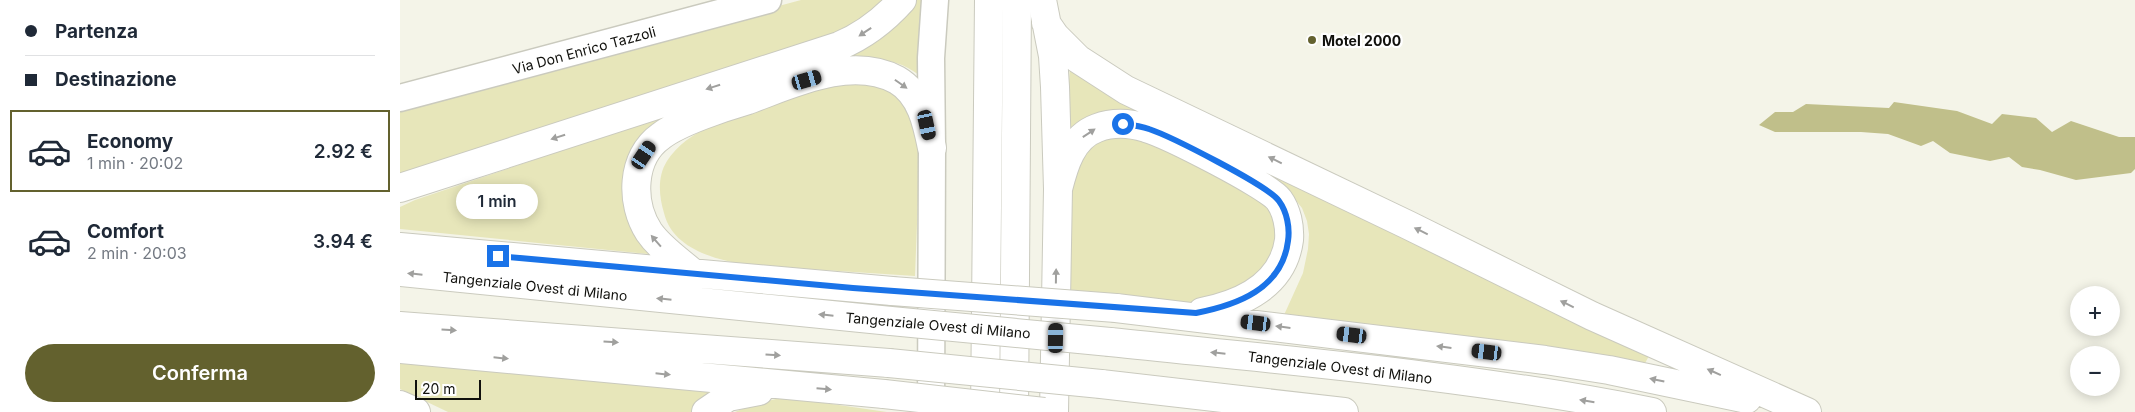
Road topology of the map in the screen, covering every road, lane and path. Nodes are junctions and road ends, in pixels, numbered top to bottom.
1 (768, 0) edge
2 (902, 0) edge
3 (935, 0) edge
4 (989, 0) edge
5 (1017, 0) edge
6 (1044, 12) edge
7 (400, 98) edge
8 (932, 148) junction
9 (400, 188) edge
10 (1058, 189) junction
11 (400, 247) edge
12 (400, 272) edge
13 (693, 273) junction
14 (1128, 309) junction
15 (400, 326) edge
16 (400, 349) edge
17 (790, 387) junction
18 (400, 405) edge
19 (416, 412) edge
20 (706, 412) edge
21 (931, 412) edge
22 (985, 412) edge
23 (1014, 412) edge
24 (1044, 412) edge
25 (1054, 412) edge
26 (1344, 412) edge
27 (1652, 412) edge
28 (1807, 412) edge

1 - 7 street, Via Don Enrico Tazzoli
2 -> 9 main road
3 - 8 street
4 - 22 main road
5 - 23 main road
6 - 10 main road
28 -> 6 main road
13 -> 8 main road
8 - 21 street
10 -> 14 main road
25 -> 10 main road
11 - 13 main road
27 -> 12 main road, Tangenziale Ovest di Milano, bridge
13 - 14 main road, bridge
28 -> 14 main road
15 -> 26 main road, bridge
16 -> 17 main road
17 - 20 main road
17 -> 24 main road, bridge
18 - 19 main road

